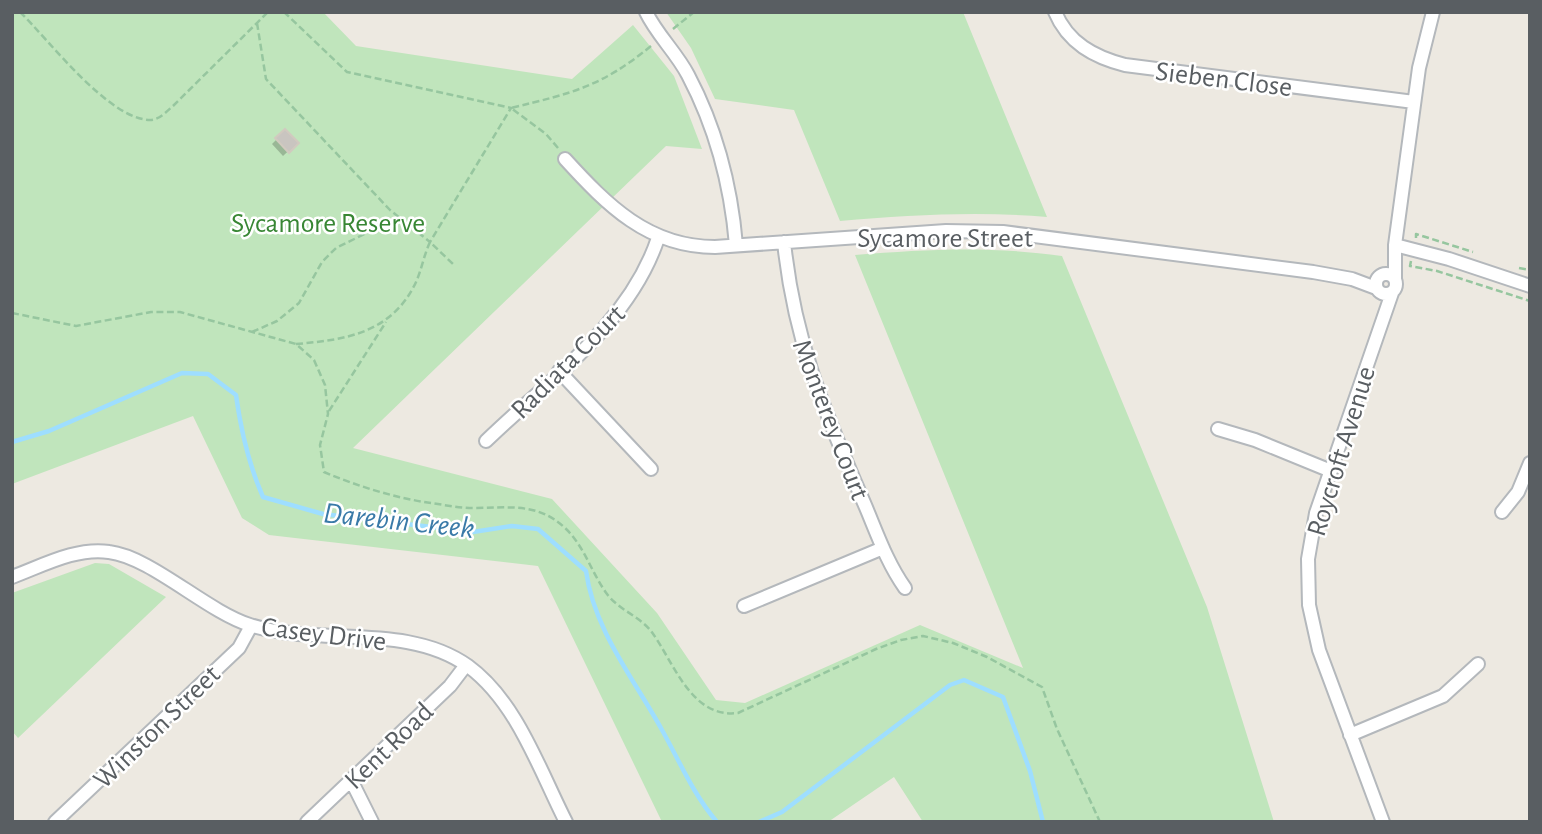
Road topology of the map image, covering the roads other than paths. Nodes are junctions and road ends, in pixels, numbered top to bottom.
1 (646, 12) edge
2 (1055, 12) edge
3 (1433, 15) edge
4 (1414, 102) junction
5 (565, 159) road end
6 (659, 238) junction
7 (784, 242) junction
8 (736, 245) junction
9 (1395, 245) junction
10 (1395, 279) junction
11 (1378, 283) junction
12 (1530, 286) edge
13 (1391, 293) junction
14 (1380, 321) junction
15 (559, 371) junction
16 (1218, 429) dead end
17 (486, 441) dead end
18 (1530, 463) edge
19 (651, 468) dead end
20 (1331, 471) junction
21 (1502, 512) dead end
22 (883, 548) junction
23 (12, 577) edge
24 (905, 587) dead end
25 (744, 606) dead end
26 (251, 626) junction
27 (1478, 664) dead end
28 (466, 665) junction
29 (1350, 735) junction
30 (351, 780) junction
31 (55, 822) edge
32 (307, 822) edge
33 (372, 822) edge
34 (566, 822) edge
35 (1383, 822) edge

1 - 8 street
2 - 4 street, Sieben Close
3 - 4 street
4 - 9 street
5 - 6 street, Sycamore Street
6 - 8 street, Sycamore Street
6 - 15 street, Radiata Court
7 - 8 street, Sycamore Street
7 - 11 street, Sycamore Street
7 - 22 street, Monterey Court
9 - 10 street
9 - 11 street
9 - 12 street
10 - 11 street
10 - 13 street
11 - 13 street
11 - 14 street, Roycroft Avenue
13 - 14 street, Roycroft Avenue
14 - 20 street, Roycroft Avenue
15 - 17 street, Radiata Court
15 - 19 street
16 - 20 street
18 - 21 street
20 - 29 street, Roycroft Avenue
22 - 24 street, Monterey Court
22 - 25 street
23 - 26 street, Casey Drive
26 - 28 street, Casey Drive
26 - 31 street, Winston Street
27 - 29 street
28 - 30 street, Kent Road
28 - 34 street, Casey Drive
29 - 35 street, Roycroft Avenue
30 - 32 street, Kent Road
30 - 33 street

